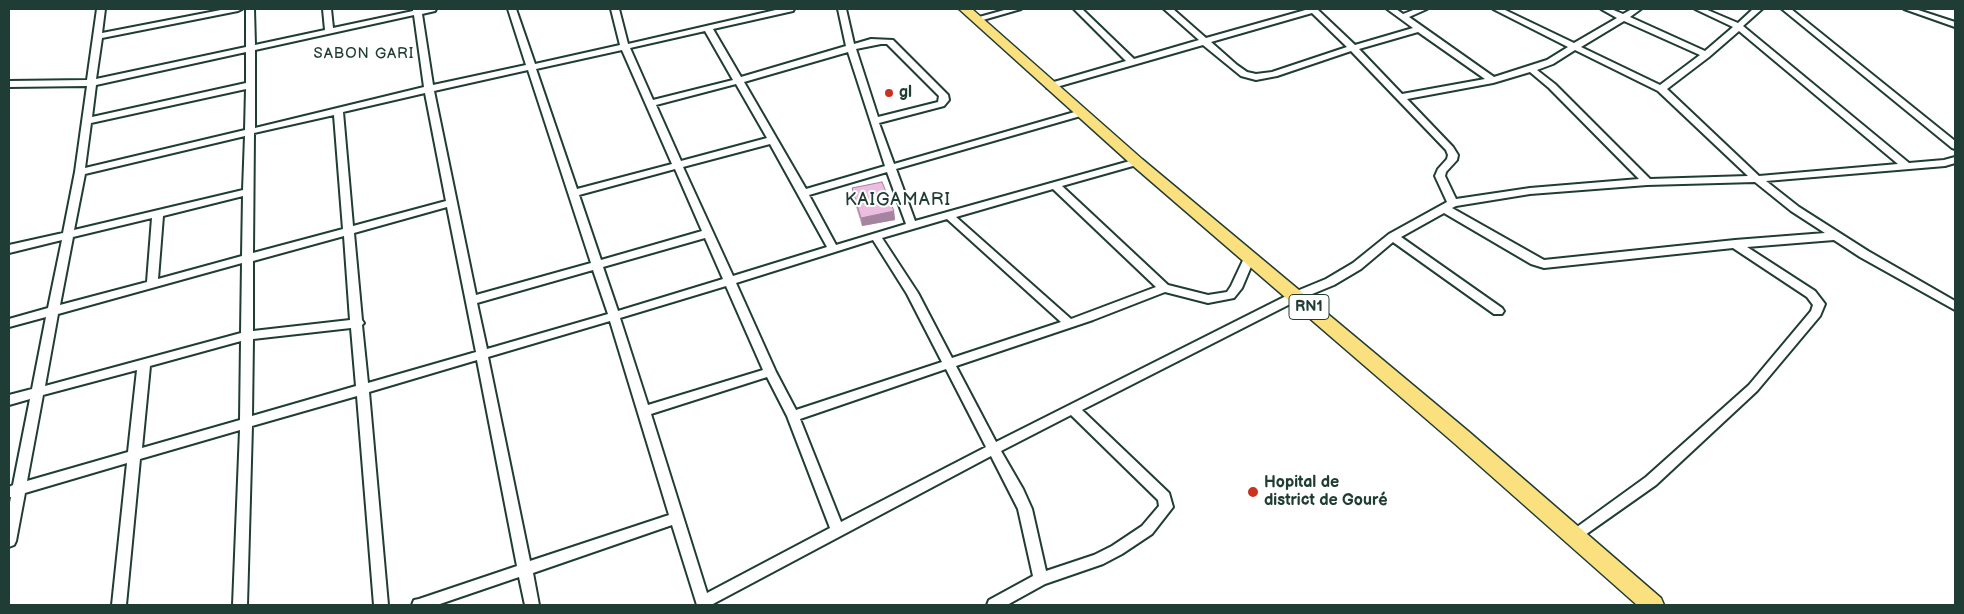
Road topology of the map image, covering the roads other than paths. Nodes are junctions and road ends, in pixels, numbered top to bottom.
1 (102, 9) edge
2 (238, 9) edge
3 (250, 9) edge
4 (327, 9) edge
5 (432, 9) edge
6 (512, 9) edge
7 (615, 9) edge
8 (790, 9) edge
9 (842, 9) edge
10 (1017, 9) edge
11 (1078, 9) edge
12 (1168, 9) edge
13 (1314, 9) edge
14 (1391, 9) edge
15 (1424, 9) edge
16 (1497, 9) edge
17 (1605, 9) edge
18 (1636, 9) edge
19 (1700, 9) edge
20 (1758, 9) edge
21 (1786, 9) edge
22 (1908, 9) edge
23 (417, 10) edge
24 (970, 14) edge
25 (1402, 17) junction
26 (1623, 17) junction
27 (1955, 25) edge
28 (1738, 26) junction
29 (708, 28) junction
30 (1419, 29) junction
31 (330, 30) junction
32 (98, 36) junction
33 (1205, 42) junction
34 (252, 47) junction
35 (625, 47) junction
36 (1575, 47) junction
37 (851, 48) junction
38 (1353, 48) junction
39 (1706, 55) junction
40 (1133, 64) junction
41 (532, 67) junction
42 (1531, 70) junction
43 (1493, 80) junction
44 (738, 81) junction
45 (92, 83) junction
46 (9, 84) edge
47 (252, 85) junction
48 (1050, 86) junction
49 (429, 89) junction
50 (1661, 90) junction
51 (1400, 97) junction
52 (650, 104) junction
53 (338, 111) junction
54 (1081, 113) junction
55 (87, 121) junction
56 (874, 121) junction
57 (249, 133) junction
58 (772, 140) junction
59 (1955, 146) edge
60 (1955, 160) edge
61 (1137, 162) junction
62 (1907, 166) junction
63 (678, 167) junction
64 (890, 168) junction
65 (80, 172) junction
66 (1757, 179) junction
67 (1647, 182) junction
68 (1056, 186) junction
69 (248, 192) junction
70 (803, 192) junction
71 (572, 194) junction
72 (451, 203) junction
73 (1448, 206) junction
74 (158, 214) junction
75 (949, 216) junction
76 (912, 226) junction
77 (350, 230) junction
78 (708, 233) junction
79 (68, 235) junction
80 (876, 236) junction
81 (1835, 236) junction
82 (1393, 237) junction
83 (1735, 244) junction
84 (9, 249) edge
85 (833, 249) junction
86 (1250, 257) junction
87 (247, 258) junction
88 (597, 265) junction
89 (729, 281) junction
90 (152, 284) junction
91 (1164, 288) junction
92 (1296, 296) junction
93 (470, 301) junction
94 (1955, 306) edge
95 (54, 311) junction
96 (1498, 311) dead end
97 (614, 316) junction
98 (9, 323) edge
99 (358, 323) junction
100 (1069, 323) junction
101 (245, 336) junction
102 (481, 355) junction
103 (144, 363) junction
104 (948, 363) junction
105 (770, 372) junction
106 (362, 389) junction
107 (39, 391) junction
108 (9, 400) edge
109 (1072, 409) junction
110 (644, 411) junction
111 (793, 416) junction
112 (246, 424) junction
113 (993, 449) junction
114 (134, 456) junction
115 (14, 490) edge
116 (677, 518) junction
117 (838, 529) junction
118 (1575, 536) junction
119 (9, 541) edge
120 (525, 569) junction
121 (1041, 580) junction
122 (703, 603) edge
123 (1001, 604) edge
124 (119, 605) edge
125 (240, 605) edge
126 (381, 605) edge
127 (419, 605) edge
128 (532, 605) edge
129 (1653, 605) edge

1 - 32 street
2 - 32 street
3 - 34 street
4 - 31 street
5 - 23 street
6 - 41 street
7 - 35 street
8 - 29 street
9 - 37 street
10 - 24 street
11 - 40 street
12 - 33 street
13 - 33 street
13 - 38 street
14 - 25 street
15 - 25 street
16 - 36 street
17 - 26 street
18 - 26 street
19 - 28 street
20 - 28 street
21 - 59 street
22 - 27 street
23 - 31 street
23 - 49 street
24 - 48 highway, RN1
25 - 30 street
26 - 36 street
26 - 39 street
28 - 39 street
28 - 62 street
29 - 35 street
29 - 44 street
30 - 38 street
30 - 43 street
31 - 34 street
32 - 45 street
33 - 38 street
33 - 40 street
34 - 45 street
34 - 47 street
35 - 41 street
35 - 52 street
36 - 42 street
36 - 50 street
37 - 44 street
37 - 56 street
37 - 56 street
38 - 51 street
39 - 50 street
40 - 48 street
41 - 49 street
41 - 71 street
42 - 43 street
42 - 67 street
43 - 51 street
44 - 52 street
44 - 58 street
45 - 46 street
45 - 55 street
47 - 55 street
47 - 57 street
48 - 54 highway, RN1
49 - 53 street
49 - 72 street
50 - 66 street
51 - 73 street
52 - 63 street
53 - 57 street
53 - 77 street
54 - 61 highway, RN1
54 - 64 street
55 - 65 street
56 - 64 street
57 - 65 street
57 - 69 street
58 - 63 street
58 - 70 street
60 - 62 street
61 - 68 street
61 - 86 highway, RN1
62 - 66 street
63 - 71 street
63 - 78 street
64 - 70 street
64 - 76 street
65 - 79 street
66 - 67 street
66 - 81 street
67 - 73 street
68 - 75 street
68 - 91 street
69 - 74 street
69 - 87 street
70 - 85 street
71 - 88 street
72 - 77 street
72 - 93 street
73 - 82 street
73 - 83 street
74 - 79 street
74 - 90 street
75 - 76 street
75 - 100 street
76 - 80 street
77 - 87 street
77 - 99 street
78 - 88 street
78 - 89 street
79 - 84 street
79 - 95 street
80 - 85 street
80 - 104 street
81 - 83 street
81 - 94 street
82 - 92 street
82 - 96 street
83 - 118 street
85 - 89 street
86 - 91 street
86 - 92 highway, RN1
87 - 90 street
87 - 101 street
88 - 93 street
88 - 97 street
89 - 97 street
89 - 105 street
90 - 95 street
91 - 100 street
92 - 109 street
92 - 118 highway, RN1
93 - 102 street
95 - 98 street
95 - 107 street
97 - 102 street
97 - 110 street
99 - 101 street
99 - 106 street
100 - 104 street
101 - 103 street
101 - 112 street
102 - 106 street
102 - 120 street
103 - 107 street
103 - 114 street
104 - 111 street
104 - 113 street
105 - 110 street
105 - 111 street
106 - 112 street
106 - 126 street
107 - 108 street
107 - 115 street
109 - 113 street
109 - 121 street
110 - 116 street
111 - 117 street
112 - 114 street
112 - 125 street
113 - 117 street
113 - 121 street
114 - 115 street
114 - 124 street
115 - 119 street
116 - 120 street
116 - 122 street
117 - 122 street
118 - 129 highway, RN1
120 - 127 street
120 - 128 street
121 - 123 street

